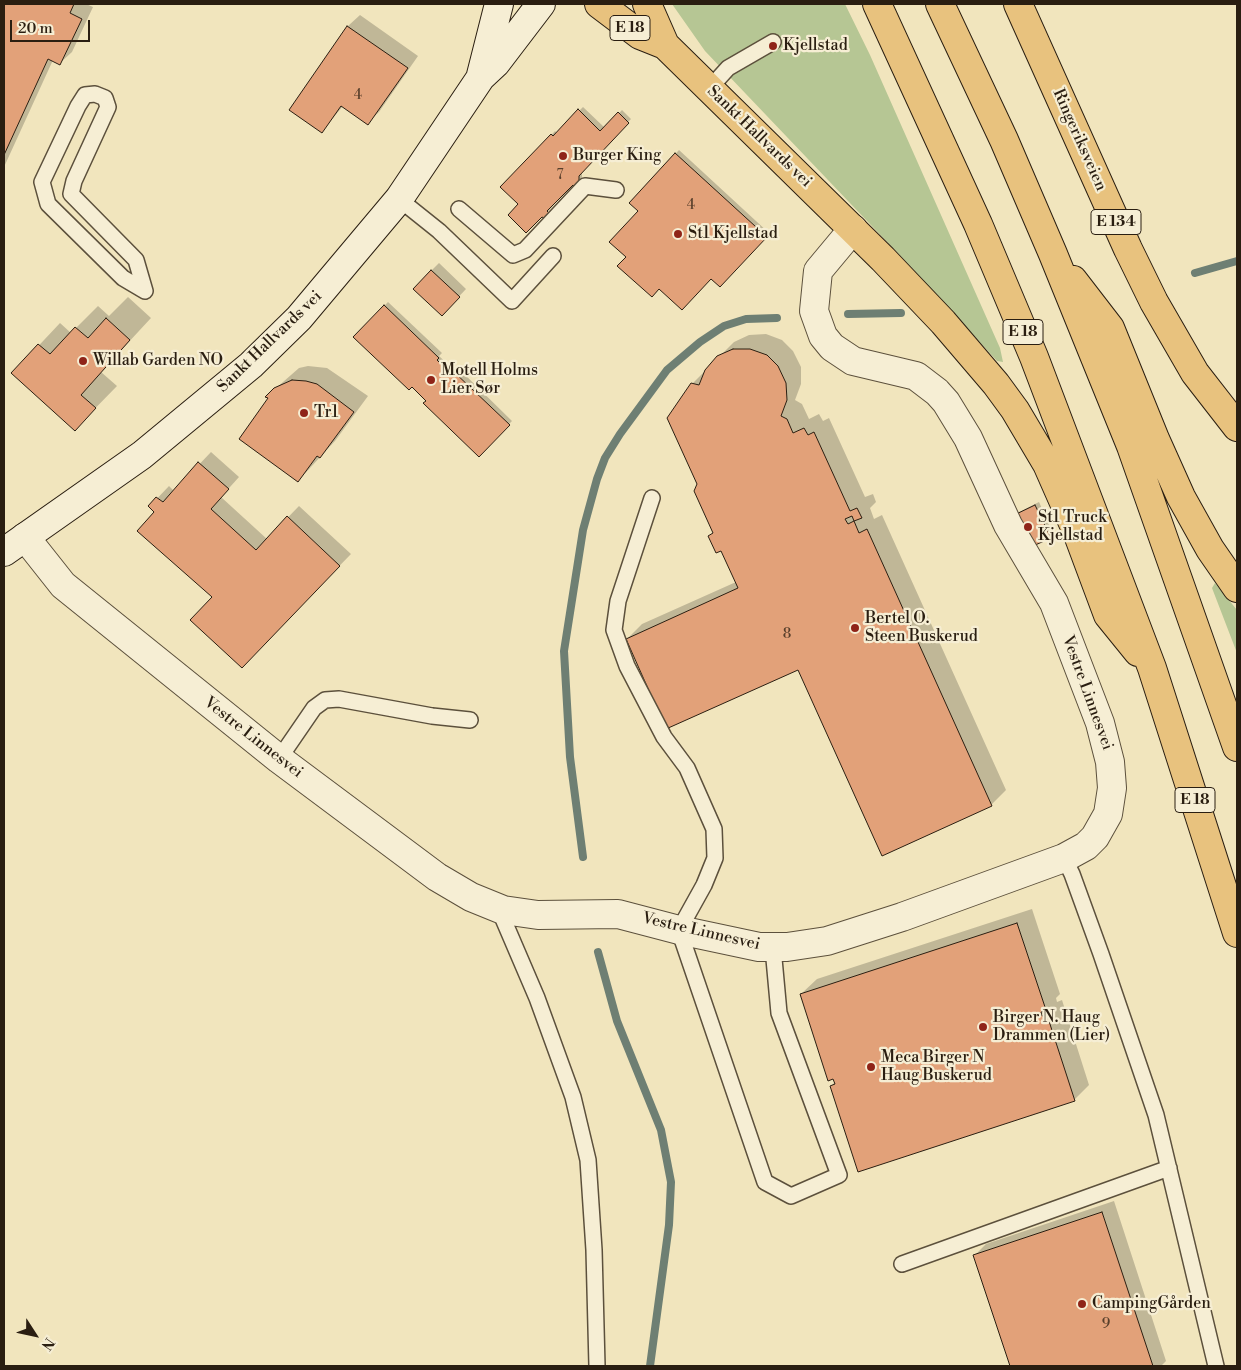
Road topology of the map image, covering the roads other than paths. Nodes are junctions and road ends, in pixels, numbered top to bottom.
1 (499, 4) edge
2 (541, 4) edge
3 (599, 4) edge
4 (647, 4) edge
5 (877, 4) edge
6 (940, 4) edge
7 (1018, 4) edge
8 (773, 42) dead end
9 (665, 45) junction
10 (481, 77) junction
11 (709, 89) junction
12 (616, 190) dead end
13 (399, 200) junction
14 (459, 209) dead end
15 (853, 229) junction
16 (1053, 254) junction
17 (553, 256) dead end
18 (145, 291) joint
19 (1237, 427) edge
20 (652, 498) dead end
21 (15, 545) edge
22 (1237, 588) edge
23 (1152, 668) junction
24 (470, 720) dead end
25 (1237, 747) edge
26 (279, 759) junction
27 (1064, 858) junction
28 (503, 910) junction
29 (680, 930) junction
30 (1237, 933) edge
31 (773, 948) junction
32 (1169, 1168) junction
33 (902, 1264) dead end
34 (596, 1366) edge
35 (1216, 1366) edge

1 - 10 street, Sankt Hallvards vei
2 - 10 street, Sankt Hallvards vei
3 - 9 highway, Sankt Hallvards vei / E 18
4 - 9 highway, Sankt Hallvards vei / E 18
5 - 23 highway, E 18
6 - 16 highway
7 - 19 highway, Ringeriksveien / E 134
8 - 11 lane
9 - 11 highway, Sankt Hallvards vei / E 18
10 - 13 street, Sankt Hallvards vei
11 - 15 highway, Sankt Hallvards vei / E 18
12 - 14 lane
13 - 17 lane
13 - 21 street, Sankt Hallvards vei
15 - 23 highway, E 18
15 - 27 street, Vestre Linnesvei
16 - 22 highway
16 - 25 highway
18 - 18 lane
20 - 29 lane
21 - 26 street, Vestre Linnesvei
23 - 30 highway, E 18
24 - 26 lane
26 - 28 street, Vestre Linnesvei
27 - 31 street, Vestre Linnesvei
27 - 32 lane
28 - 29 street, Vestre Linnesvei
28 - 34 lane
29 - 31 street, Vestre Linnesvei
29 - 31 lane
32 - 33 lane
32 - 35 lane

